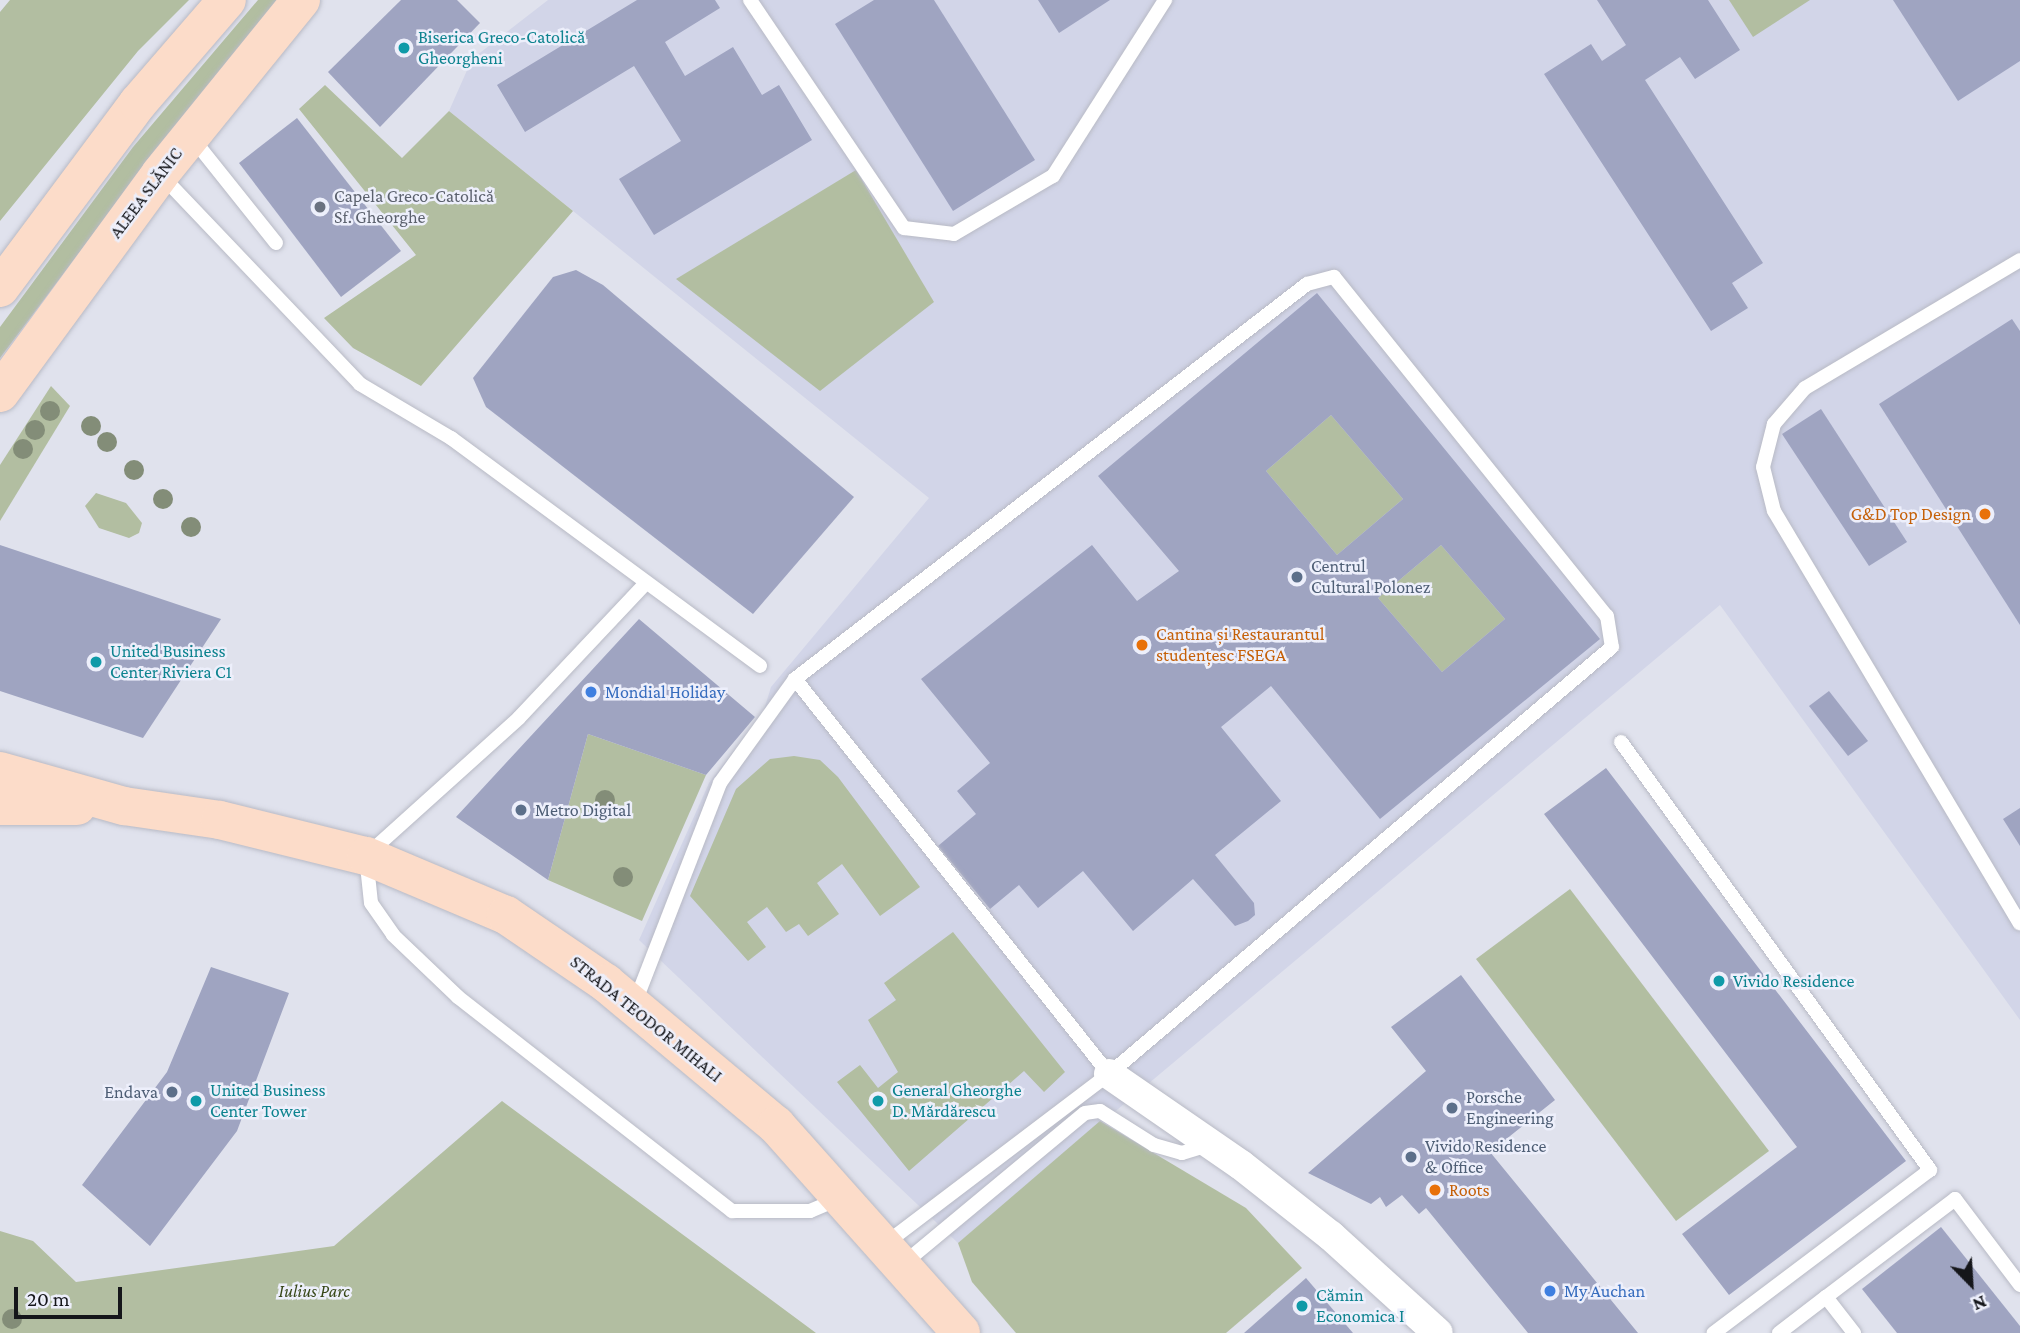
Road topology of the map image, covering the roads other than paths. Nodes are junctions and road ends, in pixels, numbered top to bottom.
1 (227, 0) edge
2 (301, 0) edge
3 (750, 0) edge
4 (1166, 0) edge
5 (190, 135) junction
6 (160, 174) junction
7 (276, 243) dead end
8 (2020, 260) edge
9 (0, 288) edge
10 (0, 393) edge
11 (646, 583) junction
12 (761, 666) dead end
13 (795, 679) junction
14 (1621, 742) dead end
15 (0, 771) edge
16 (0, 806) edge
17 (124, 806) junction
18 (366, 856) junction
19 (2020, 923) edge
20 (634, 1006) junction
21 (1109, 1074) junction
22 (1209, 1145) junction
23 (844, 1196) junction
24 (894, 1254) junction
25 (2020, 1285) edge
26 (1826, 1297) junction
27 (961, 1333) edge
28 (1438, 1333) edge
29 (1714, 1333) edge
30 (1779, 1333) edge
31 (1854, 1333) edge

1 - 9 main road
2 - 5 main road, ALEEA SLĂNIC
3 - 4 lane
5 - 6 main road, ALEEA SLĂNIC
5 - 7 lane
6 - 10 main road, ALEEA SLĂNIC
6 - 11 lane
8 - 19 lane
11 - 12 lane
11 - 18 lane
13 - 20 lane
13 - 21 lane
13 - 21 lane
14 - 29 lane
15 - 17 main road, STRADA TEODOR MIHALI
16 - 17 main road, STRADA TEODOR MIHALI
17 - 18 main road, STRADA TEODOR MIHALI
18 - 20 main road, STRADA TEODOR MIHALI
18 - 23 lane
20 - 23 main road, STRADA TEODOR MIHALI
21 - 22 street
21 - 24 lane
22 - 24 lane
22 - 28 street
23 - 24 main road, STRADA TEODOR MIHALI
24 - 27 main road, STRADA TEODOR MIHALI
25 - 26 lane
26 - 30 lane
26 - 31 lane

